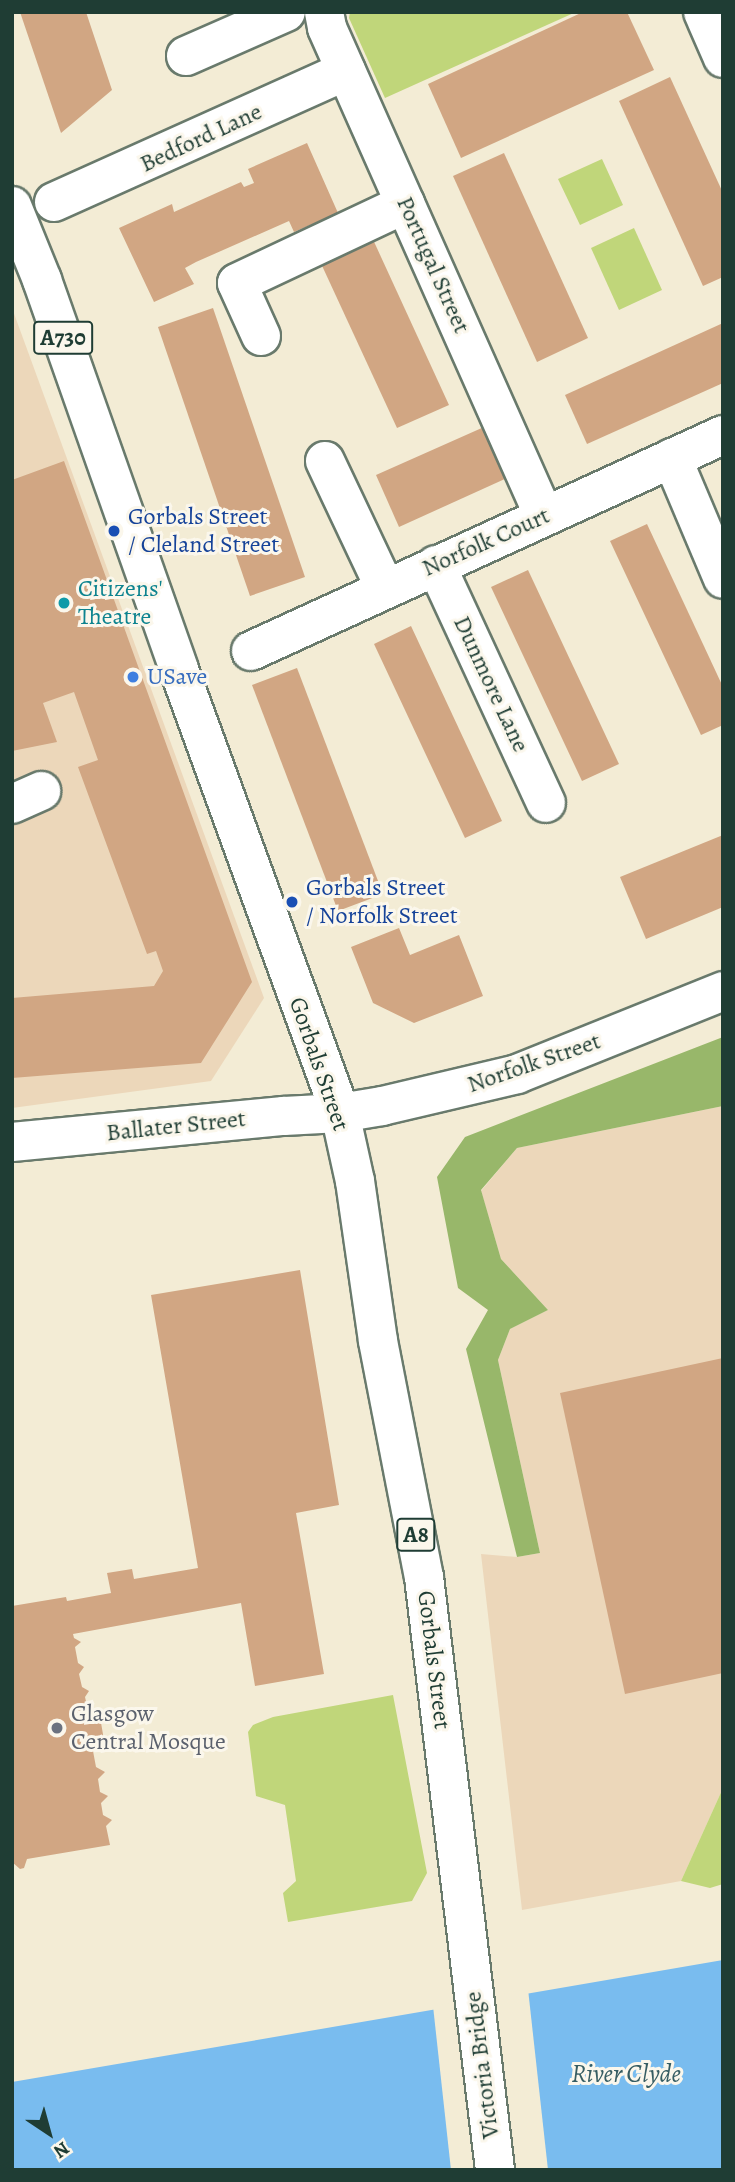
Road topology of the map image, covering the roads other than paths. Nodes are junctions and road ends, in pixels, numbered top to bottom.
1 (286, 12) edge
2 (324, 12) edge
3 (703, 12) edge
4 (186, 56) dead end
5 (723, 58) edge
6 (346, 71) junction
7 (54, 202) dead end
8 (405, 204) junction
9 (13, 211) edge
10 (261, 336) dead end
11 (723, 435) edge
12 (672, 458) junction
13 (325, 461) dead end
14 (544, 516) junction
15 (436, 565) junction
16 (723, 579) edge
17 (385, 588) junction
18 (251, 651) dead end
19 (546, 803) dead end
20 (723, 991) edge
21 (340, 1113) junction
22 (12, 1142) edge
23 (470, 1960) joint
24 (495, 2170) edge

1 - 4 main road
2 - 6 main road, Portugal Street
3 - 5 main road
6 - 7 main road, Bedford Lane
6 - 8 main road, Portugal Street
8 - 10 main road
8 - 14 main road, Portugal Street
9 - 21 main road, Gorbals Street / A730
11 - 12 main road, Norfolk Court
12 - 14 main road, Norfolk Court
12 - 16 main road
13 - 17 main road
14 - 15 main road, Norfolk Court
15 - 17 main road, Norfolk Court
15 - 19 main road, Dunmore Lane
17 - 18 main road, Norfolk Court
20 - 21 main road, Norfolk Street
21 - 22 main road, Ballater Street
21 - 23 main road, Gorbals Street / A8
23 - 24 main road, Victoria Bridge / A8

